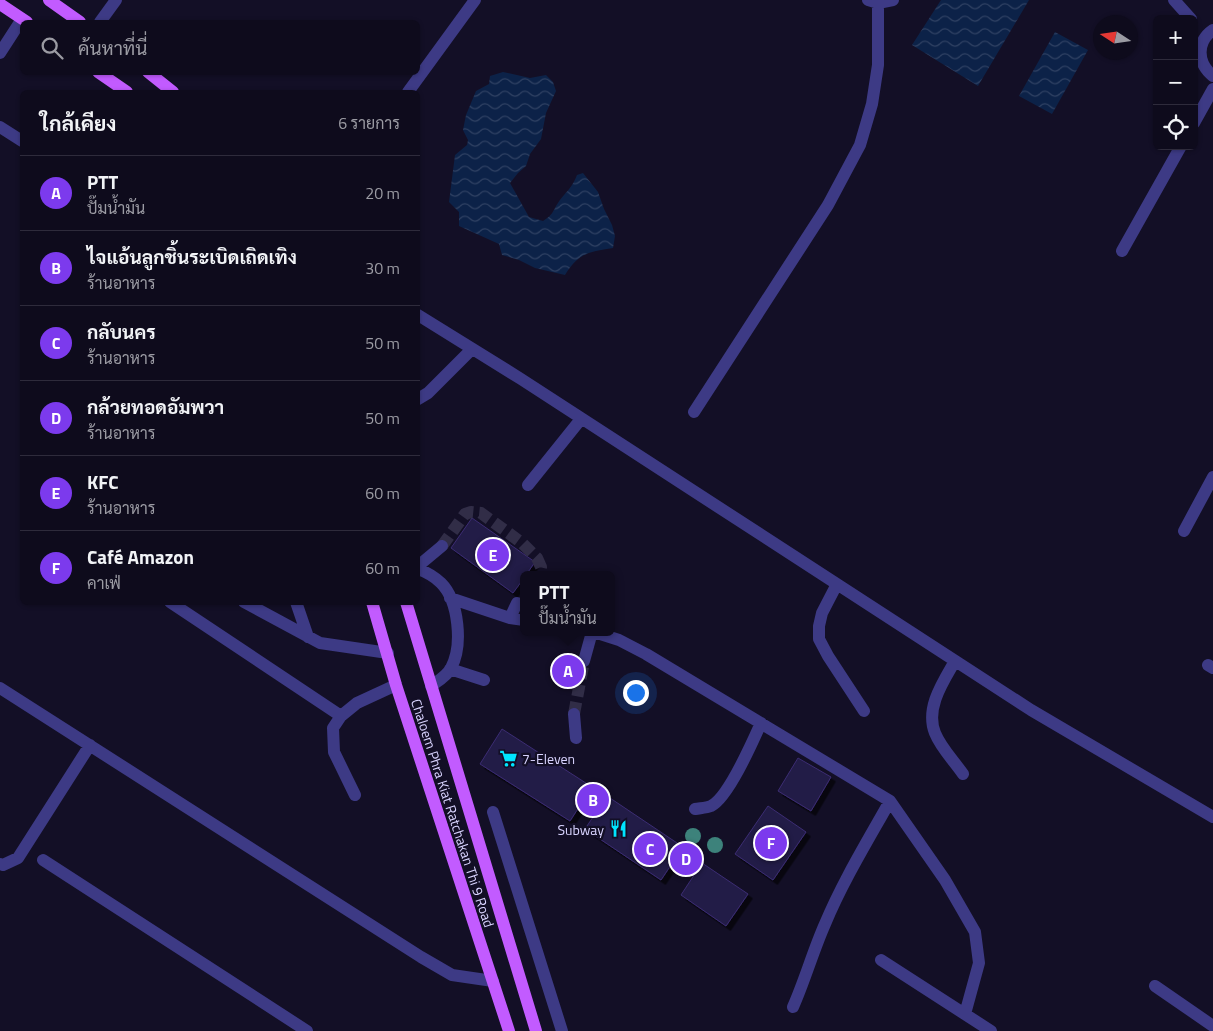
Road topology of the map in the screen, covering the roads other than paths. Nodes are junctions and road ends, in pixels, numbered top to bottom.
1 (49, 0) edge
2 (116, 0) edge
3 (475, 0) edge
4 (893, 0) edge
5 (1174, 0) edge
6 (873, 1) edge
7 (0, 4) edge
8 (1187, 15) edge
9 (23, 20) edge
10 (77, 20) edge
11 (101, 20) edge
12 (20, 26) edge
13 (1198, 26) edge
14 (1209, 33) edge
15 (0, 53) edge
16 (102, 75) edge
17 (152, 75) edge
18 (1213, 76) edge
19 (124, 90) edge
20 (170, 90) edge
21 (409, 90) edge
22 (1213, 90) edge
23 (1198, 116) edge
24 (0, 127) edge
25 (20, 140) edge
26 (1179, 150) edge
27 (1122, 251) dead end
28 (420, 316) edge
29 (472, 349) junction
30 (420, 398) edge
31 (694, 412) dead end
32 (581, 419) junction
33 (1213, 477) edge
34 (528, 486) dead end
35 (1184, 531) dead end
36 (442, 546) tunnel mouth
37 (420, 566) edge
38 (420, 569) edge
39 (837, 584) junction
40 (450, 598) junction
41 (517, 603) dead end
42 (174, 605) edge
43 (249, 605) edge
44 (297, 605) edge
45 (373, 605) edge
46 (407, 605) edge
47 (510, 618) junction
48 (520, 619) edge
49 (592, 636) edge
50 (606, 636) edge
51 (308, 637) junction
52 (388, 653) junction
53 (584, 661) tunnel mouth
54 (955, 661) junction
55 (450, 670) junction
56 (484, 680) dead end
57 (396, 685) junction
58 (430, 686) junction
59 (0, 688) edge
60 (864, 711) dead end
61 (574, 714) tunnel mouth
62 (341, 716) junction
63 (761, 723) junction
64 (576, 738) dead end
65 (90, 745) junction
66 (963, 774) dead end
67 (355, 795) dead end
68 (890, 801) junction
69 (695, 809) dead end
70 (493, 812) dead end
71 (1213, 817) edge
72 (43, 860) dead end
73 (0, 864) edge
74 (882, 960) dead end
75 (493, 981) junction
76 (1156, 986) dead end
77 (793, 1007) dead end
78 (965, 1014) junction
79 (1213, 1026) edge
80 (307, 1031) edge
81 (509, 1031) edge
82 (536, 1031) edge
83 (562, 1031) edge
84 (991, 1031) edge

1 - 10 main road
2 - 11 street
3 - 21 street
4 - 6 street
5 - 8 street
6 - 31 street
7 - 9 main road
12 - 15 street
13 - 14 street
14 - 18 street
16 - 19 main road
17 - 20 main road
22 - 23 street
24 - 25 street
26 - 27 street
28 - 29 street
29 - 30 street
29 - 32 street
32 - 34 street
32 - 39 street
33 - 35 street
36 - 37 street
38 - 40 street
39 - 54 street
39 - 60 street
40 - 47 street
40 - 55 street
41 - 47 street
42 - 62 street
43 - 51 street
44 - 51 street
45 - 52 main road, Chaloem Phra Kiat Ratchakan Thi 9 Road
46 - 58 main road, Chaloem Phra Kiat Ratchakan Thi 9 Road
47 - 48 street
49 - 53 street
50 - 63 street
51 - 52 street
52 - 57 main road, Chaloem Phra Kiat Ratchakan Thi 9 Road
54 - 66 street
54 - 71 street
55 - 56 street
55 - 58 street
57 - 62 street
57 - 75 main road, Chaloem Phra Kiat Ratchakan Thi 9 Road
58 - 82 main road, Chaloem Phra Kiat Ratchakan Thi 9 Road
59 - 65 street
61 - 64 street
62 - 67 street
63 - 68 street
63 - 69 street
65 - 73 street
65 - 75 street
68 - 77 street
68 - 78 street
70 - 83 street
72 - 80 street
74 - 78 street
75 - 81 main road, Chaloem Phra Kiat Ratchakan Thi 9 Road
76 - 79 street
78 - 84 street

